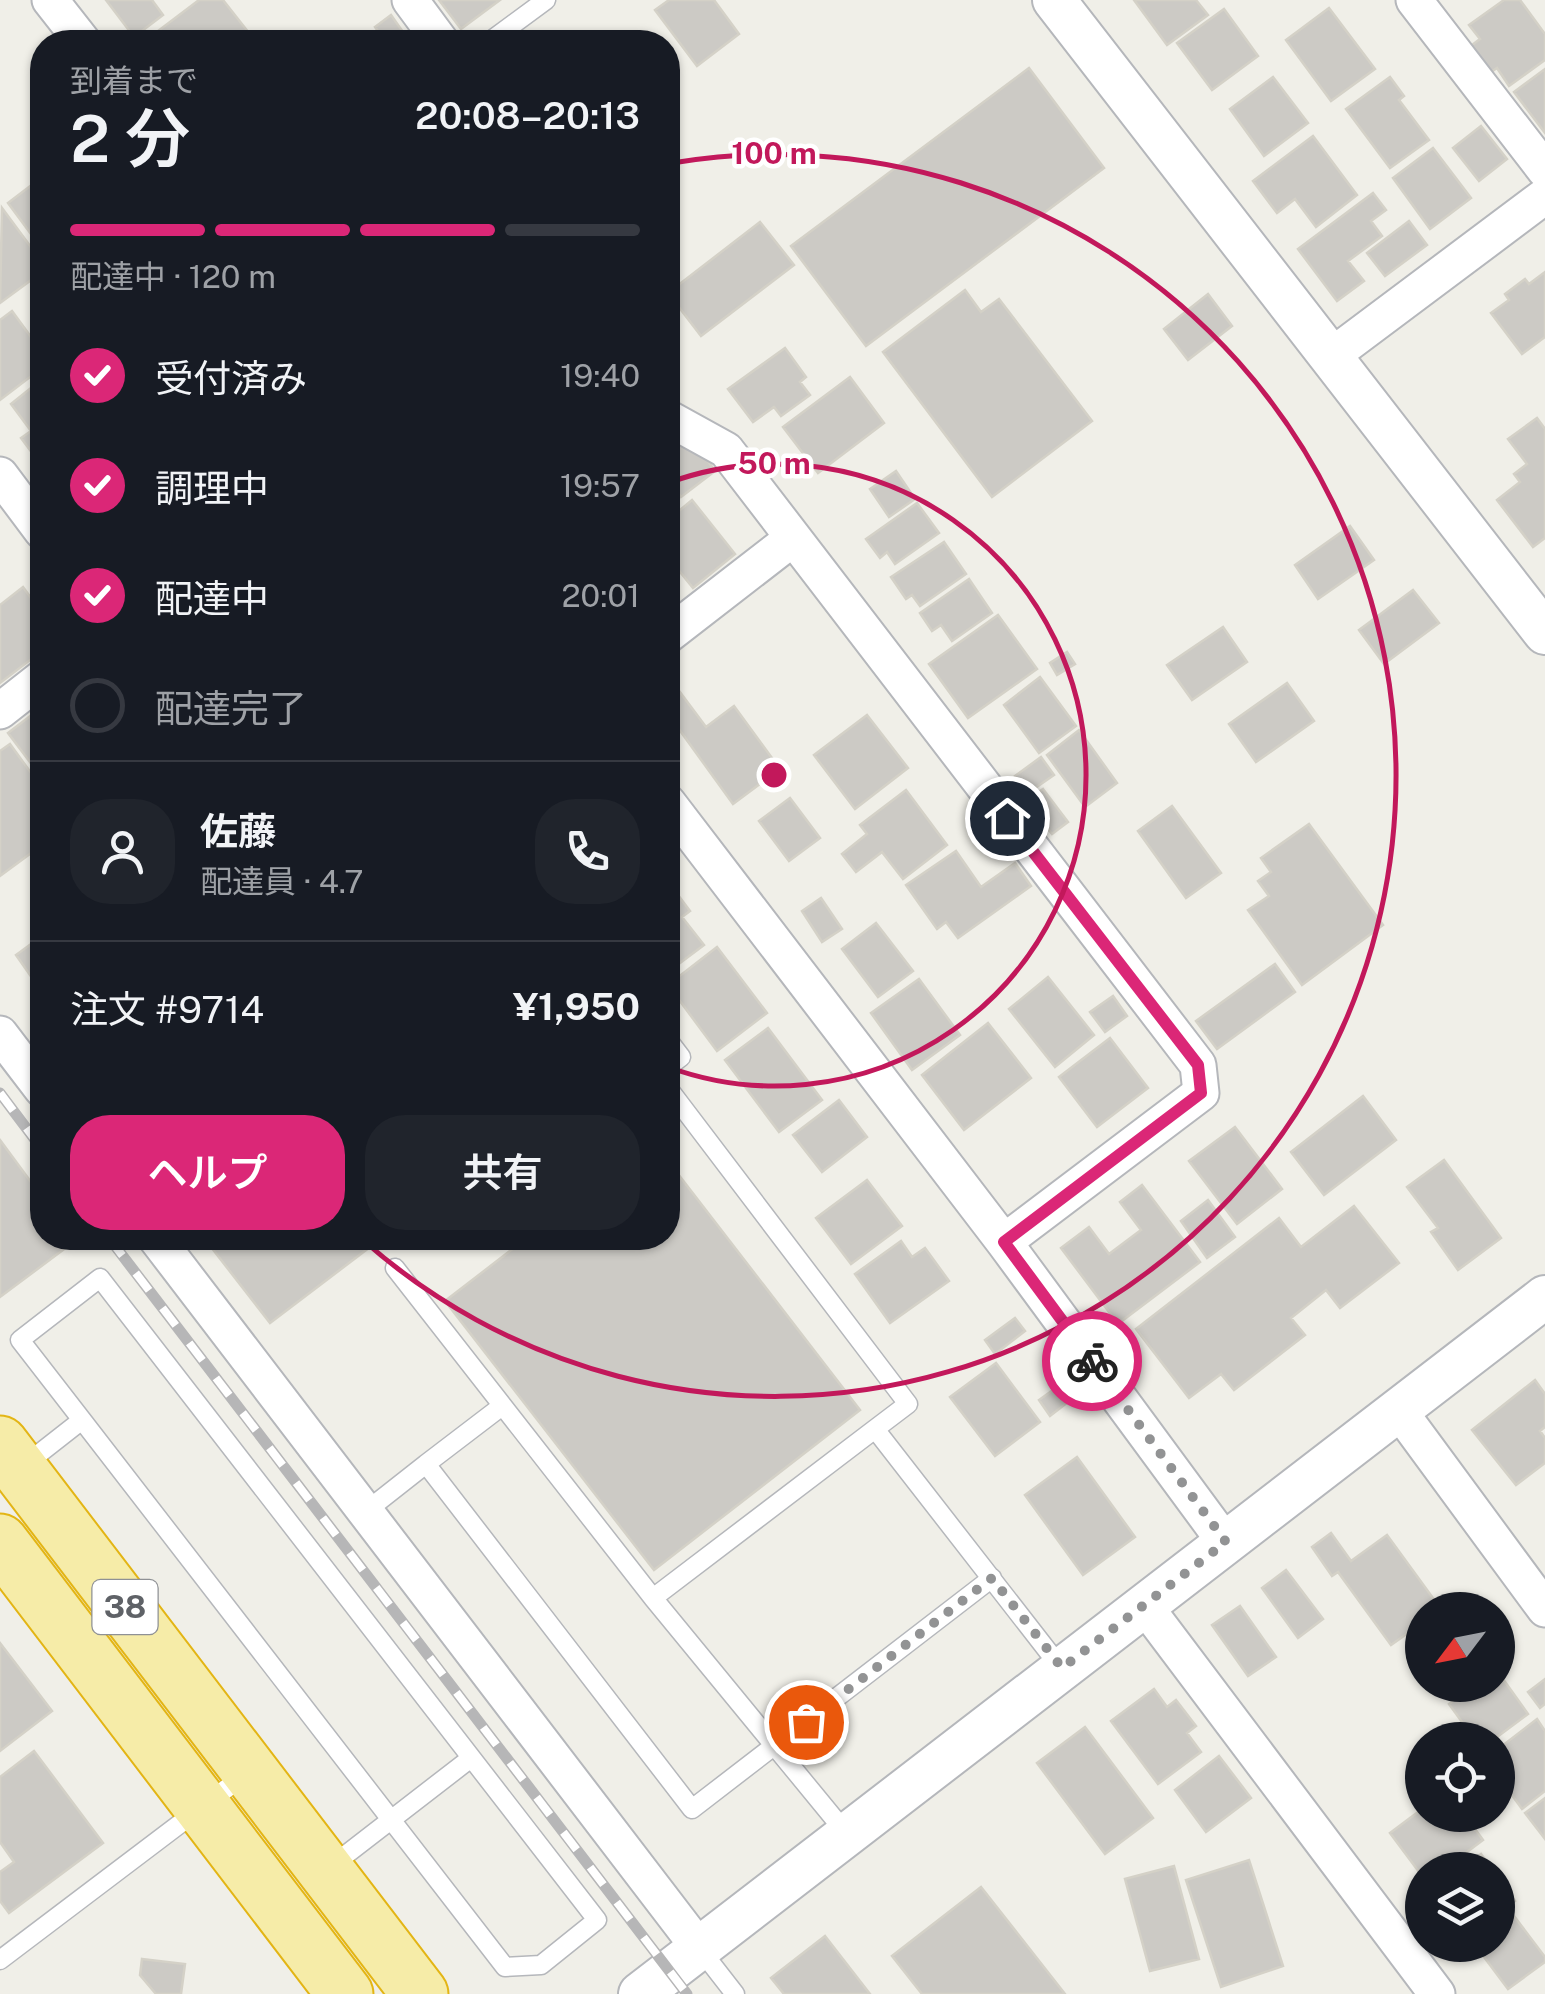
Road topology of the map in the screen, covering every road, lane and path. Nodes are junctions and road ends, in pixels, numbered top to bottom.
1 (50, 0) edge
2 (410, 0) edge
3 (546, 0) edge
4 (1054, 0) edge
5 (1414, 0) edge
6 (74, 30) edge
7 (432, 30) edge
8 (505, 30) edge
9 (1545, 170) edge
10 (1545, 196) edge
11 (1330, 357) junction
12 (680, 425) edge
13 (0, 476) edge
14 (30, 515) edge
15 (792, 539) junction
16 (680, 626) edge
17 (1545, 633) edge
18 (30, 688) edge
19 (0, 712) edge
20 (680, 819) edge
21 (0, 1034) edge
22 (30, 1069) edge
23 (680, 1104) edge
24 (1004, 1242) junction
25 (165, 1250) edge
26 (395, 1268) dead end
27 (1545, 1297) edge
28 (502, 1406) junction
29 (1400, 1412) junction
30 (82, 1420) junction
31 (875, 1430) junction
32 (10, 1456) edge
33 (426, 1464) junction
34 (365, 1512) junction
35 (0, 1542) edge
36 (1226, 1542) junction
37 (992, 1578) junction
38 (653, 1598) junction
39 (1144, 1605) junction
40 (1545, 1608) edge
41 (1062, 1668) junction
42 (774, 1746) junction
43 (471, 1758) junction
44 (250, 1770) junction
45 (202, 1805) junction
46 (390, 1820) junction
47 (846, 1834) junction
48 (326, 1870) junction
49 (700, 1949) junction
50 (0, 1960) edge
51 (345, 1994) edge
52 (420, 1994) edge
53 (640, 1994) edge
54 (735, 1994) edge
55 (1437, 1994) edge

1 - 6 street
2 - 7 street
3 - 8 lane
4 - 11 street
5 - 9 street
10 - 11 street
11 - 17 street
12 - 15 street
13 - 14 street
15 - 16 street
15 - 24 street
18 - 19 street
20 - 24 street
21 - 22 street
23 - 31 lane
24 - 36 street
25 - 34 street
26 - 28 lane
27 - 29 street
28 - 33 lane
28 - 38 lane
29 - 36 street
29 - 40 street
30 - 32 lane
30 - 43 lane
30 - 46 lane
31 - 37 lane
31 - 38 lane
32 - 44 highway, 38
33 - 34 lane
33 - 42 lane
34 - 49 street
35 - 45 highway, 38
36 - 39 street
37 - 41 lane
37 - 42 lane
38 - 42 lane
39 - 41 street
39 - 55 street
41 - 47 street
42 - 47 lane
43 - 46 lane
43 - 46 lane
44 - 45 lane
44 - 48 highway, 38
45 - 50 lane
45 - 51 highway, 38
46 - 48 lane
47 - 49 street
48 - 52 highway, 38
49 - 53 street
49 - 54 lane

